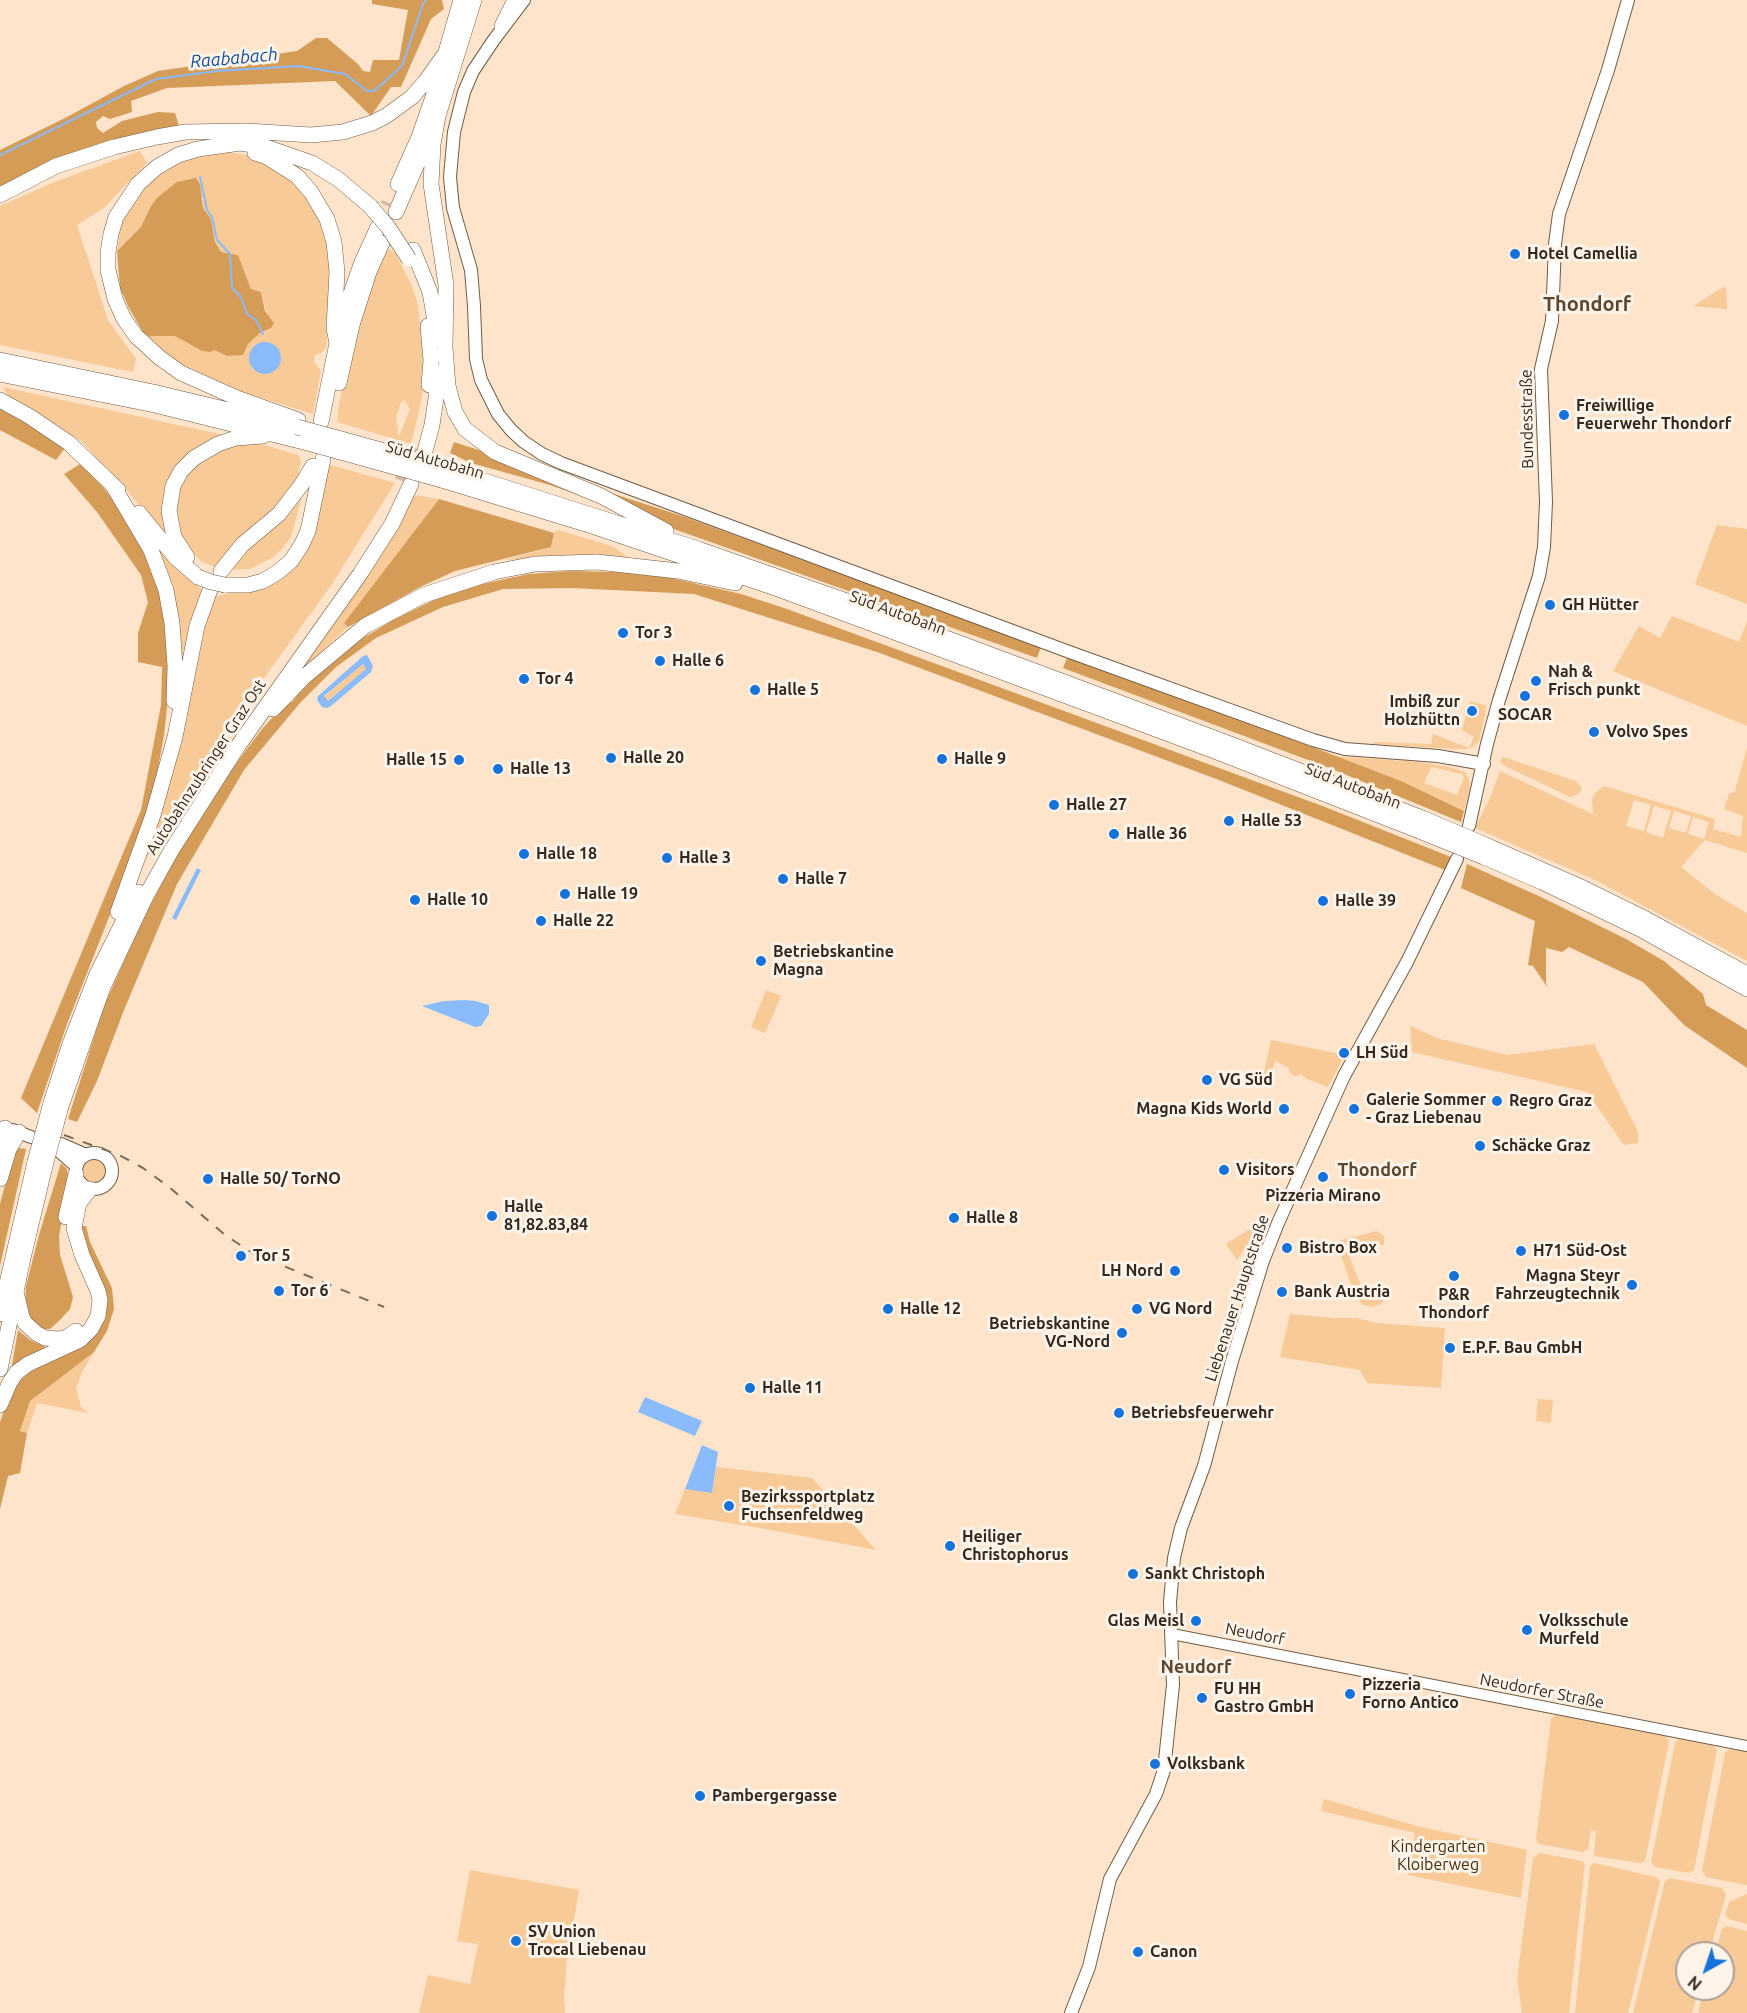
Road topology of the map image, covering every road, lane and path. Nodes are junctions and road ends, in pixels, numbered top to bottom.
1 (461, 0) edge
2 (474, 0) edge
3 (515, 0) edge
4 (524, 0) edge
5 (1628, 0) edge
6 (502, 26) junction
7 (445, 54) junction
8 (438, 116) junction
9 (230, 139) junction
10 (0, 195) edge
11 (382, 205) junction
12 (411, 255) junction
13 (337, 343) junction
14 (445, 347) junction
15 (0, 360) edge
16 (440, 367) junction
17 (0, 374) edge
18 (0, 400) edge
19 (297, 423) junction
20 (325, 427) junction
21 (281, 436) junction
22 (326, 454) junction
23 (445, 475) junction
24 (112, 484) junction
25 (698, 549) junction
26 (200, 573) junction
27 (221, 580) junction
28 (781, 590) junction
29 (238, 746) junction
30 (168, 756) junction
31 (1484, 764) junction
32 (1419, 824) junction
33 (1469, 826) dead end
34 (1486, 851) junction
35 (1457, 859) dead end
36 (97, 974) junction
37 (1747, 974) edge
38 (1747, 989) edge
39 (56, 1105) junction
40 (14, 1131) edge
41 (0, 1148) edge
42 (86, 1155) junction
43 (40, 1164) junction
44 (76, 1170) junction
45 (0, 1179) edge
46 (90, 1189) junction
47 (16, 1292) junction
48 (0, 1314) edge
49 (0, 1369) edge
50 (0, 1405) edge
51 (1172, 1634) junction
52 (1332, 1664) joint
53 (1747, 1746) edge
54 (1071, 2013) edge

1 - 7 highway
2 - 8 highway
3 - 6 highway
4 - 6 main road
5 - 31 main road, Bundesstraße
6 - 31 main road
7 - 9 highway
7 - 11 highway
8 - 11 highway
8 - 14 highway
9 - 10 highway
9 - 11 highway
9 - 13 highway
9 - 19 highway
11 - 12 highway
12 - 16 highway
12 - 16 highway
13 - 20 highway
13 - 20 highway
14 - 16 highway
14 - 25 highway
15 - 19 highway
17 - 21 highway, Süd Autobahn
18 - 24 highway
19 - 20 highway, Süd Autobahn, bridge
20 - 22 highway, Süd Autobahn, bridge
21 - 22 highway, Süd Autobahn, bridge
21 - 26 highway
22 - 23 highway, Süd Autobahn, bridge
22 - 27 highway
22 - 27 highway
23 - 25 highway, Süd Autobahn
23 - 28 highway, Süd Autobahn
24 - 26 highway
24 - 30 highway
25 - 32 highway, Süd Autobahn
26 - 27 highway, bridge
27 - 30 highway
28 - 29 highway
28 - 32 highway, Süd Autobahn
29 - 36 highway, Autobahnzubringer Graz Ost
29 - 39 highway, Autobahnzubringer Graz Ost
30 - 36 highway
31 - 33 main road
32 - 34 highway, Süd Autobahn, bridge
34 - 37 highway, Süd Autobahn
34 - 38 highway, Süd Autobahn
35 - 51 main road, Liebenauer Hauptstraße
36 - 39 highway, Autobahnzubringer Graz Ost
39 - 43 highway, Autobahnzubringer Graz Ost, bridge
40 - 41 highway
40 - 45 highway
42 - 44 main road
42 - 44 main road
42 - 46 main road
43 - 47 highway, Autobahnzubringer Graz Ost
43 - 48 highway, Autobahnzubringer Graz Ost
44 - 46 main road
44 - 47 highway
46 - 50 highway
47 - 49 highway, Autobahnzubringer Graz Ost
51 - 52 street, Neudorf
51 - 54 main road, Liebenauer Hauptstraße
52 - 53 street, Neudorfer Straße

